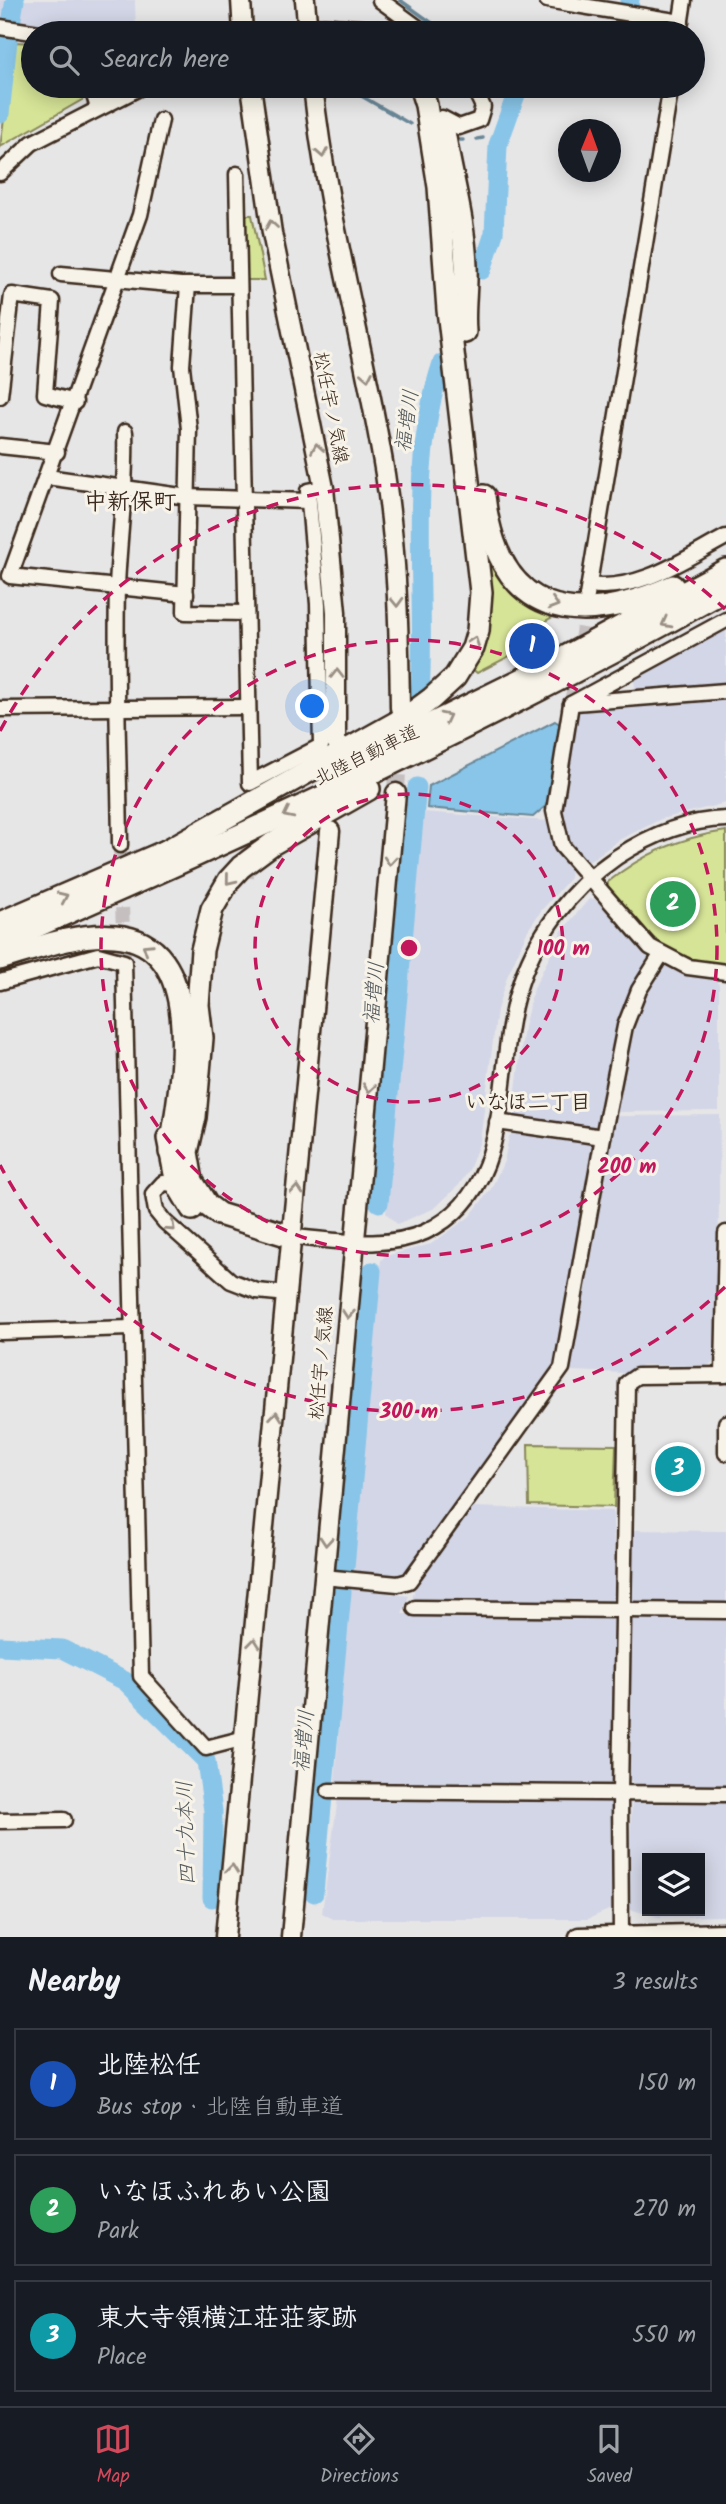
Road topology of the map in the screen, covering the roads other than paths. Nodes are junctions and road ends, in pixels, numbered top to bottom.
1 (241, 0) edge
2 (304, 0) edge
3 (380, 0) edge
4 (547, 0) edge
5 (684, 0) edge
6 (571, 2) edge
7 (242, 21) edge
8 (307, 21) edge
9 (409, 21) edge
10 (651, 21) edge
11 (681, 21) edge
12 (0, 27) edge
13 (21, 30) edge
14 (95, 98) edge
15 (118, 98) edge
16 (253, 98) edge
17 (315, 98) edge
18 (424, 98) edge
19 (436, 98) edge
20 (479, 98) edge
21 (669, 98) edge
22 (98, 108) junction
23 (442, 118) junction
24 (161, 120) dead end
25 (439, 151) junction
26 (0, 173) edge
27 (237, 174) dead end
28 (61, 274) dead end
29 (117, 280) junction
30 (188, 285) junction
31 (238, 285) junction
32 (455, 308) junction
33 (0, 396) edge
34 (75, 402) junction
35 (125, 432) dead end
36 (0, 446) edge
37 (57, 452) junction
38 (47, 477) junction
39 (122, 488) junction
40 (324, 488) junction
41 (188, 497) junction
42 (243, 501) junction
43 (309, 501) junction
44 (726, 537) edge
45 (726, 561) edge
46 (726, 570) edge
47 (117, 589) junction
48 (726, 590) edge
49 (186, 594) junction
50 (245, 613) junction
51 (726, 620) edge
52 (726, 691) edge
53 (516, 702) junction
54 (570, 704) junction
55 (247, 707) junction
56 (400, 708) dead end
57 (0, 709) edge
58 (117, 710) junction
59 (336, 742) dead end
60 (396, 793) tunnel mouth
61 (726, 819) edge
62 (330, 831) dead end
63 (120, 845) tunnel mouth
64 (159, 855) junction
65 (588, 880) junction
66 (0, 923) edge
67 (0, 942) edge
68 (661, 955) junction
69 (0, 959) edge
70 (726, 972) edge
71 (0, 982) edge
72 (189, 1005) junction
73 (497, 1122) junction
74 (603, 1137) junction
75 (178, 1152) junction
76 (177, 1184) junction
77 (726, 1233) edge
78 (293, 1237) junction
79 (354, 1241) junction
80 (288, 1294) junction
81 (131, 1328) junction
82 (0, 1332) edge
83 (725, 1375) edge
84 (726, 1423) edge
85 (726, 1453) edge
86 (323, 1577) junction
87 (415, 1608) dead end
88 (623, 1610) junction
89 (726, 1611) edge
90 (245, 1738) junction
91 (329, 1791) dead end
92 (620, 1793) junction
93 (726, 1794) edge
94 (64, 1820) dead end
95 (0, 1821) edge
96 (726, 1933) edge
97 (621, 1936) edge
98 (225, 1937) edge
99 (291, 1937) edge
100 (579, 1937) edge

1 - 7 main road
2 - 8 main road
3 - 9 street
4 - 6 street
5 - 11 street
6 - 10 street
12 - 13 street
14 - 22 street
15 - 22 street
40 -> 16 main road, 松任宇ノ気線
17 -> 56 main road
18 - 25 highway
19 - 23 highway
20 - 23 street
21 - 44 street
22 - 26 street
23 - 25 highway
24 - 29 street
25 - 32 highway
27 - 31 street
28 - 29 street
29 - 30 street
29 - 34 street
30 - 31 street
30 - 41 street
31 - 42 street
32 -> 45 highway
64 -> 32 highway
33 - 34 street
34 - 37 street
35 - 39 street
36 - 37 street
37 - 38 street
38 - 39 street
38 - 47 street
39 - 41 street
39 - 47 street
40 - 43 street
59 -> 40 main road, 松任宇ノ気線
41 - 42 street
41 - 49 street
42 - 43 street
42 - 50 street
43 - 55 street
64 -> 46 highway, 北陸自動車道
47 - 49 street
47 - 58 street
48 -> 53 highway, 北陸自動車道
49 - 50 street
50 - 55 street
51 - 54 street
52 - 54 street
53 -> 67 highway, 北陸自動車道
53 -> 72 highway
54 - 65 street
55 - 58 street
57 - 58 street
58 - 63 street
60 -> 79 main road, 松任宇ノ気線
61 - 65 street
78 -> 62 main road, 松任宇ノ気線
66 -> 64 highway, 北陸自動車道
65 - 68 street
65 - 73 street
68 - 70 street
68 - 74 street
72 -> 69 highway
71 - 81 street
72 - 75 highway
72 - 75 highway
73 - 74 street
73 - 79 street
74 - 86 street
75 - 76 highway
75 - 78 highway
76 - 78 highway
76 -> 80 street
77 - 83 street
78 - 79 street
78 - 80 main road, 松任宇ノ気線
79 -> 86 main road, 松任宇ノ気線
90 -> 80 main road, 松任宇ノ気線
81 - 82 street
81 - 90 street
83 - 88 street
84 - 85 street
86 - 99 main road, 松任宇ノ気線
87 - 88 street
88 - 89 street
88 - 92 street
98 -> 90 main road, 松任宇ノ気線
91 - 92 street
92 - 93 street
92 - 97 street
94 - 95 street
96 - 97 main road
97 - 100 main road

